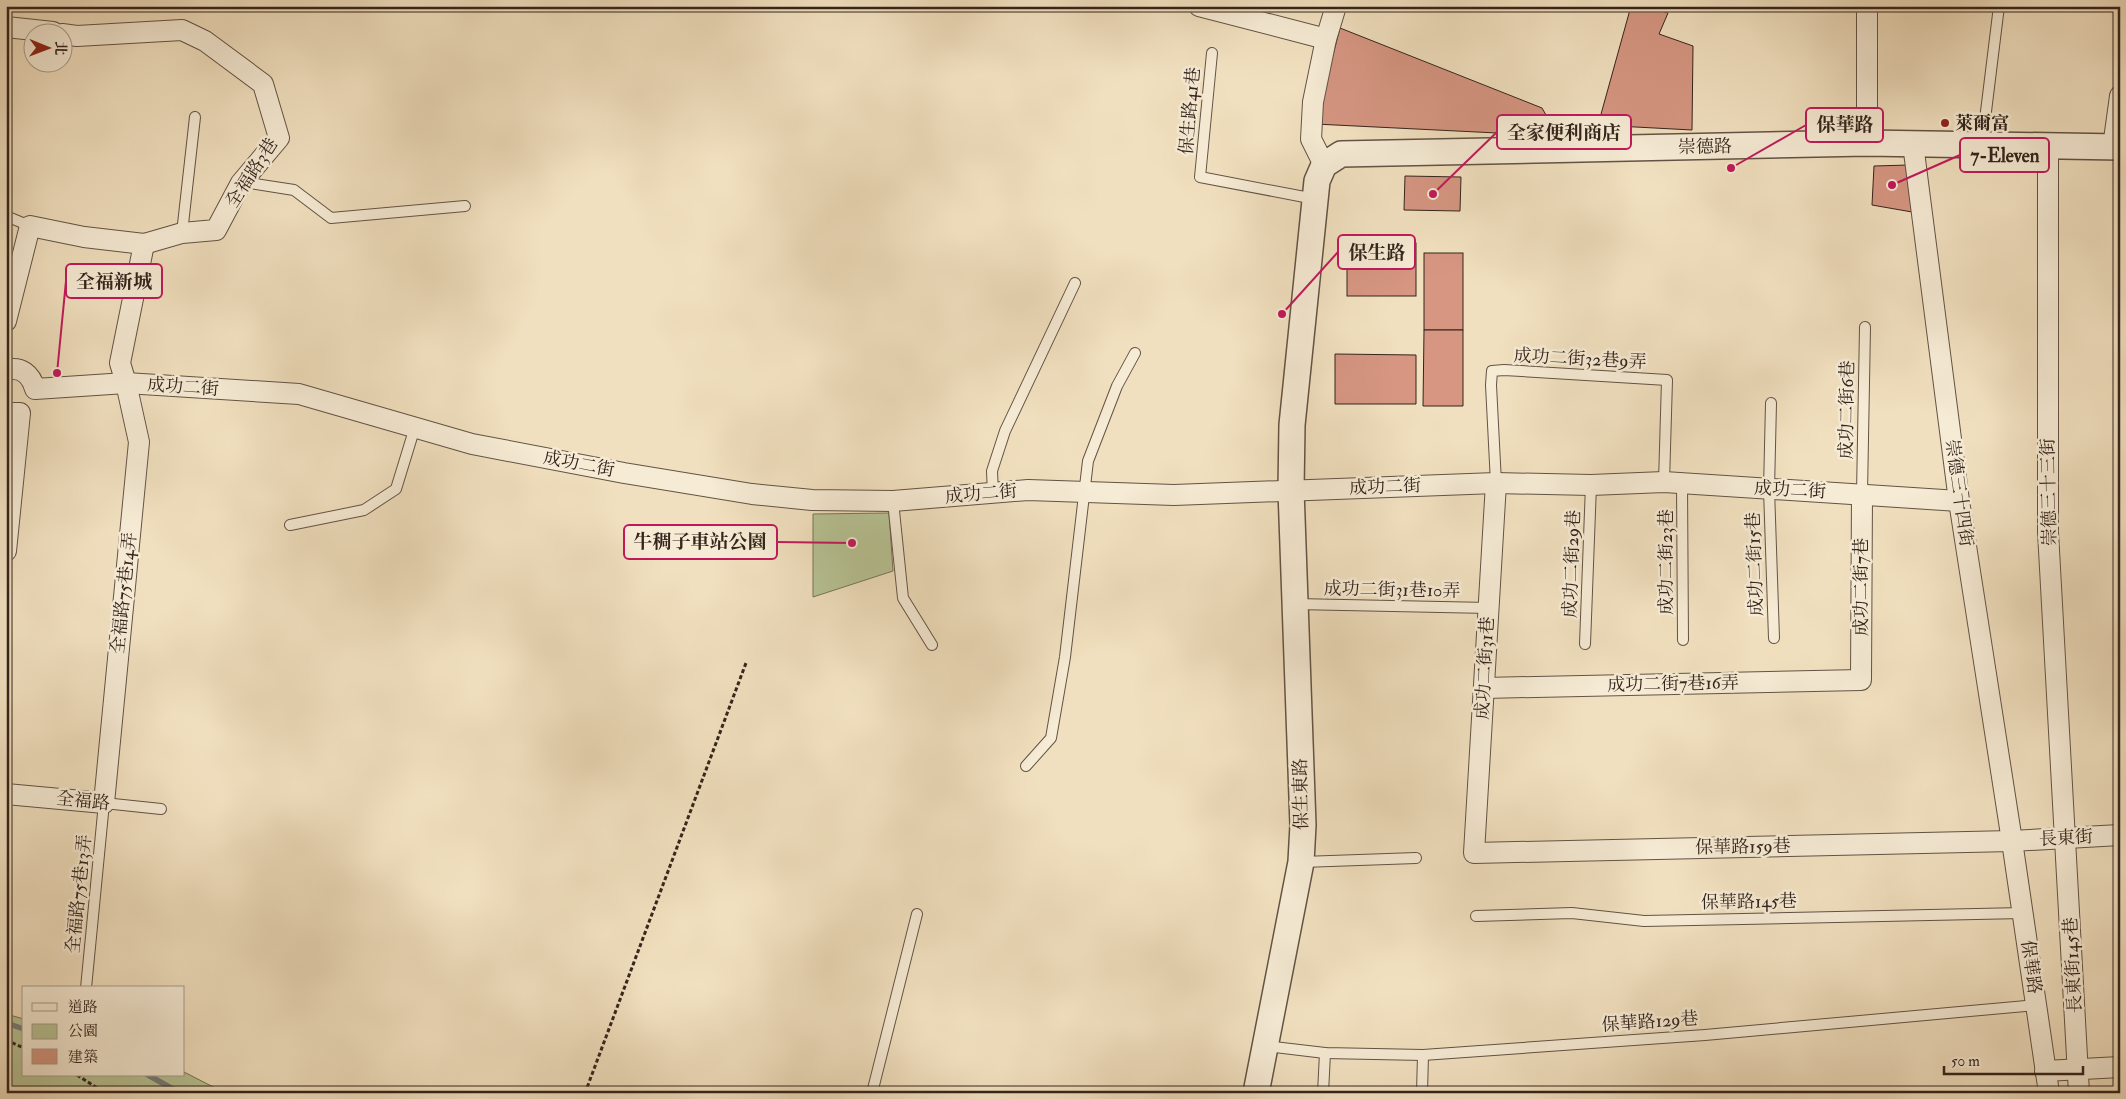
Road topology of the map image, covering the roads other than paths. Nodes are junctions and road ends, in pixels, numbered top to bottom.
1 (1199, 6) edge
2 (1336, 6) edge
3 (1867, 6) edge
4 (1999, 6) edge
5 (6, 27) edge
6 (22, 29) edge
7 (72, 35) edge
8 (1326, 39) junction
9 (1212, 53) dead end
10 (2120, 96) edge
11 (195, 117) dead end
12 (1867, 143) junction
13 (1913, 144) junction
14 (1982, 145) junction
15 (2048, 146) junction
16 (2116, 147) edge
17 (1324, 165) junction
18 (243, 182) junction
19 (1315, 199) junction
20 (465, 206) dead end
21 (6, 216) edge
22 (30, 226) junction
23 (182, 233) junction
24 (144, 244) junction
25 (1075, 283) dead end
26 (6, 321) edge
27 (1865, 327) dead end
28 (1135, 354) dead end
29 (15, 370) edge
30 (1667, 380) joint
31 (126, 383) junction
32 (36, 389) junction
33 (1770, 403) dead end
34 (13, 413) edge
35 (415, 427) junction
36 (1673, 482) junction
37 (1496, 483) junction
38 (1591, 484) junction
39 (1769, 489) junction
40 (1291, 490) junction
41 (1083, 492) junction
42 (993, 494) junction
43 (1862, 494) junction
44 (892, 501) junction
45 (1959, 501) junction
46 (290, 525) dead end
47 (6, 551) edge
48 (1295, 604) junction
49 (1489, 608) junction
50 (1774, 638) dead end
51 (1683, 640) dead end
52 (1585, 644) dead end
53 (932, 645) dead end
54 (1861, 680) joint
55 (1484, 688) junction
56 (1026, 766) dead end
57 (6, 794) edge
58 (104, 803) junction
59 (161, 809) dead end
60 (2120, 835) edge
61 (2065, 838) junction
62 (2012, 841) junction
63 (1474, 853) joint
64 (1416, 858) dead end
65 (1301, 862) junction
66 (2023, 913) junction
67 (917, 914) dead end
68 (1476, 916) dead end
69 (86, 986) edge
70 (2036, 1005) junction
71 (1265, 1046) junction
72 (1325, 1053) junction
73 (1423, 1055) junction
74 (2120, 1066) edge
75 (2079, 1069) junction
76 (2045, 1071) junction
77 (872, 1093) edge
78 (1256, 1093) edge
79 (1323, 1093) edge
80 (1422, 1093) edge
81 (2048, 1093) edge
82 (2079, 1093) edge

1 - 8 street
2 - 8 street
3 - 12 street
4 - 14 lane
5 - 6 street
7 - 18 street, 全福路3巷
8 - 17 street
9 - 19 lane, 保生路41巷
10 - 16 street
11 - 23 lane
12 - 13 street, 崇德路
12 - 17 street, 崇德路
13 - 14 street, 崇德路
13 - 45 street, 崇德三十四街
14 - 15 street, 崇德路
15 - 16 street, 崇德路
15 - 61 street, 崇德三十三街
17 - 19 street, 保生東路
18 - 20 lane
18 - 23 street, 全福路3巷
19 - 40 street, 保生東路
21 - 22 lane
22 - 24 street, 全福路3巷
22 - 26 street
23 - 24 street, 全福路3巷
24 - 31 street, 全福路75巷14弄
25 - 42 lane
27 - 43 lane, 成功二街6巷
28 - 41 lane
29 - 32 street
30 - 36 lane, 成功二街23巷
30 - 37 lane, 成功二街32巷9弄
31 - 32 street, 成功二街
31 - 35 street, 成功二街
31 - 58 street, 全福路75巷14弄
32 - 34 street
33 - 39 lane, 成功二街15巷
34 - 47 street
35 - 44 street, 成功二街
35 - 46 lane
36 - 38 street, 成功二街
36 - 39 street, 成功二街
36 - 51 lane, 成功二街23巷
37 - 38 street, 成功二街
37 - 40 street, 成功二街
37 - 49 street, 成功二街31巷
38 - 52 lane, 成功二街29巷
39 - 43 street, 成功二街
39 - 50 lane, 成功二街15巷
40 - 41 street, 成功二街
40 - 48 street, 保生東路
41 - 42 street, 成功二街
41 - 56 lane
42 - 44 street, 成功二街
43 - 45 street, 成功二街
43 - 54 street, 成功二街7巷
44 - 53 lane
45 - 62 street, 崇德三十四街
48 - 49 lane, 成功二街31巷10弄
48 - 65 street, 保生東路
49 - 55 street, 成功二街31巷
54 - 55 street, 成功二街7巷16弄
55 - 63 street, 成功二街31巷
57 - 58 street, 全福路
58 - 59 lane, 全福路
58 - 69 lane, 全福路75巷13弄
60 - 61 street, 長東街
61 - 62 street, 長東街
61 - 75 street, 長東街145巷
62 - 63 street, 保華路159巷
62 - 66 street, 保華路
64 - 65 lane
65 - 71 street, 保生東路
66 - 68 lane, 保華路145巷
66 - 70 street, 保華路
67 - 77 lane
70 - 73 lane, 保華路129巷
70 - 76 street, 保華路
71 - 72 lane, 保華路129巷
71 - 78 street, 保生東路
72 - 73 lane, 保華路129巷
72 - 79 lane
73 - 80 lane
74 - 75 street
75 - 76 street
75 - 82 street, 長東街145巷
76 - 81 street, 保華路

